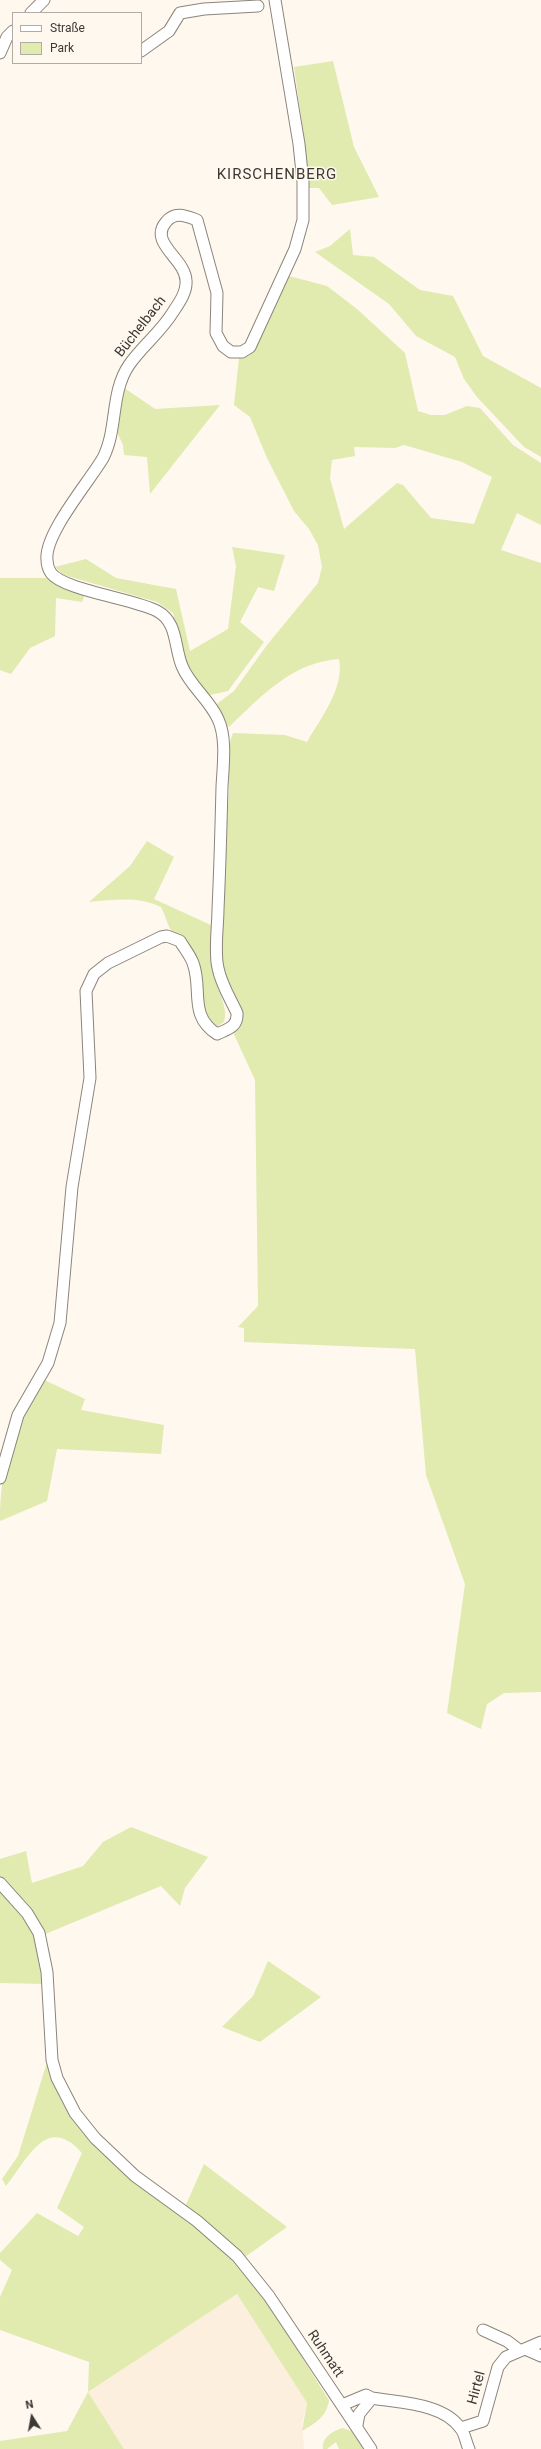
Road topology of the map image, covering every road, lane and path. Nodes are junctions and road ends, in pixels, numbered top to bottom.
1 (44, 0) edge
2 (258, 3) edge
3 (276, 4) edge
4 (32, 12) edge
5 (12, 32) edge
6 (142, 49) edge
7 (0, 53) edge
8 (0, 1478) edge
9 (0, 1883) edge
10 (483, 2330) dead end
11 (541, 2342) edge
12 (522, 2349) junction
13 (541, 2356) edge
14 (372, 2398) junction
15 (342, 2405) junction
16 (356, 2425) junction
17 (461, 2428) junction
18 (371, 2449) edge
19 (469, 2449) edge

1 - 4 street
2 - 3 street
2 - 6 street
3 - 8 street, Büchelbach
5 - 7 street
9 - 15 street, Ruhmatt
10 - 12 street
11 - 12 street, Hirtel
12 - 13 street
12 - 17 street, Hirtel
14 - 15 street
14 - 16 street
14 - 17 street
15 - 16 street, Ruhmatt
16 - 18 street, Ruhmatt
17 - 19 street

